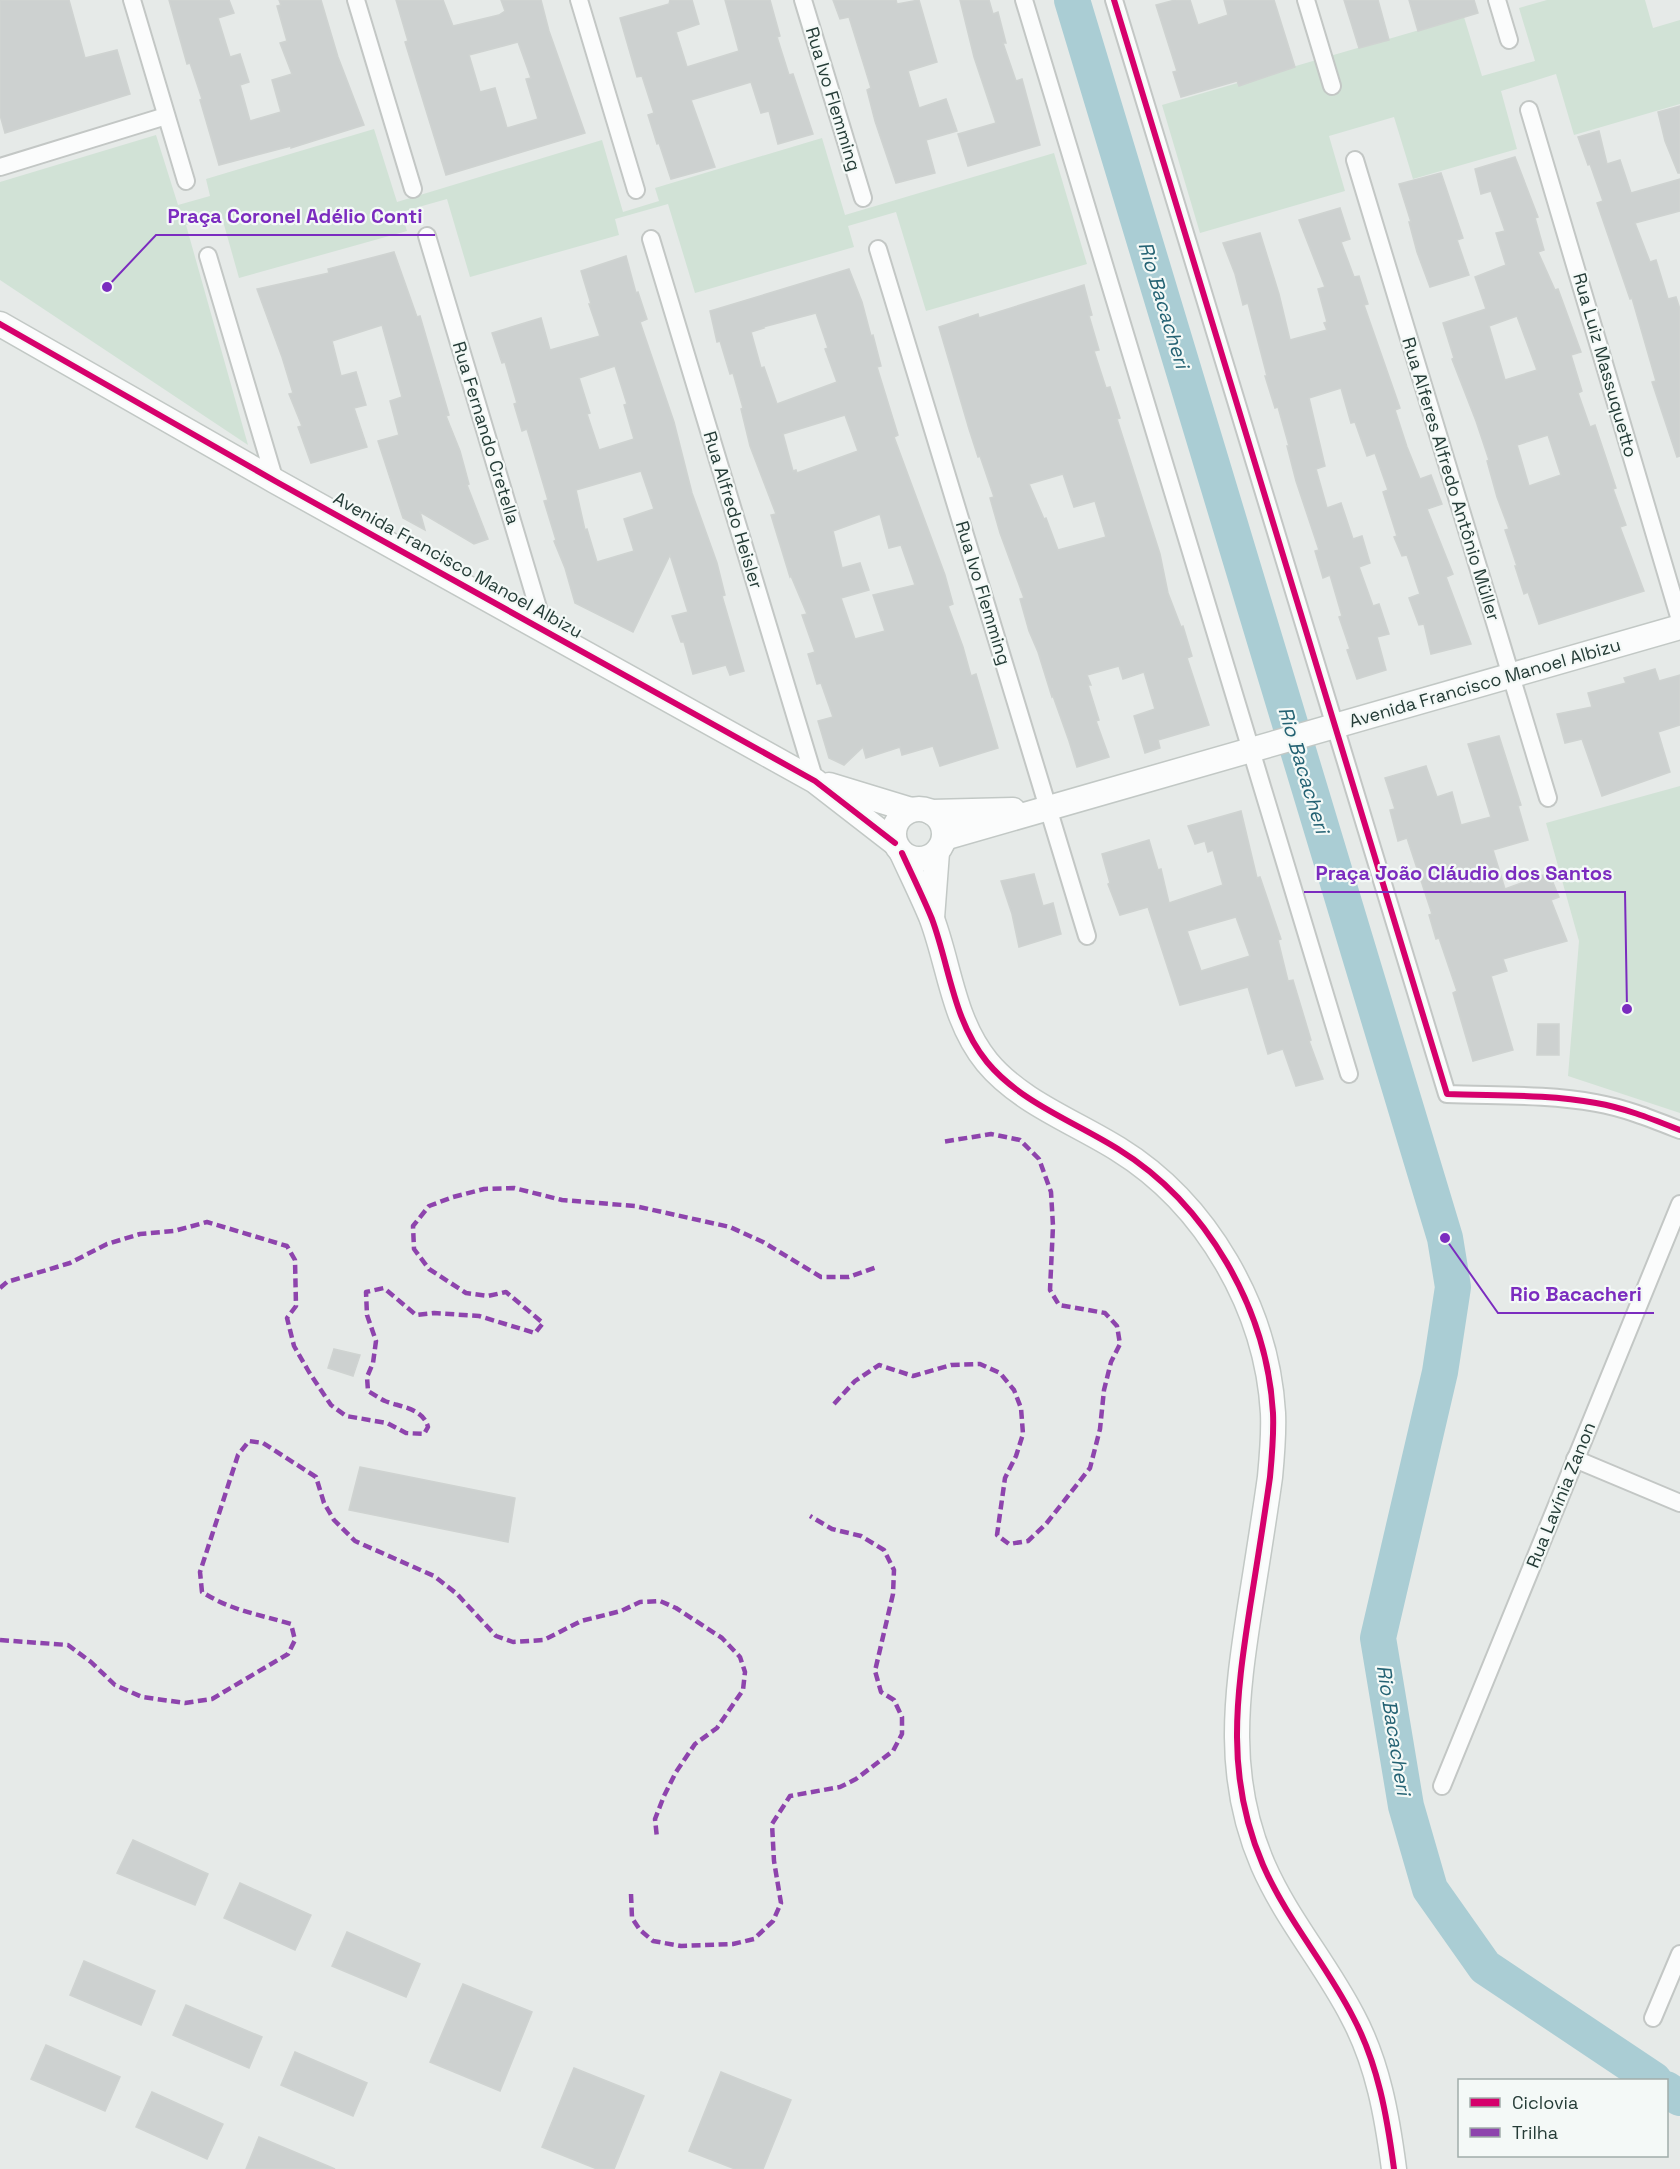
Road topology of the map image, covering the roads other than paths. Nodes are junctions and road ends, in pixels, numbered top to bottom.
1 (132, 0) edge
2 (356, 0) edge
3 (579, 0) edge
4 (803, 0) edge
5 (1024, 0) edge
6 (1114, 0) edge
7 (1306, 0) edge
8 (1497, 0) edge
9 (1509, 40) dead end
10 (1332, 86) dead end
11 (1529, 110) dead end
12 (166, 116) junction
13 (1355, 160) dead end
14 (0, 167) edge
15 (186, 181) dead end
16 (413, 189) dead end
17 (636, 190) dead end
18 (863, 198) dead end
19 (427, 236) dead end
20 (651, 239) dead end
21 (878, 249) dead end
22 (208, 256) dead end
23 (0, 324) edge
24 (275, 481) junction
25 (1680, 620) edge
26 (1680, 627) edge
27 (545, 631) junction
28 (1511, 675) junction
29 (1330, 728) junction
30 (1260, 748) junction
31 (815, 781) junction
32 (1548, 798) dead end
33 (1048, 809) junction
34 (921, 811) junction
35 (941, 845) junction
36 (899, 848) junction
37 (932, 920) junction
38 (1087, 936) dead end
39 (1349, 1074) dead end
40 (1680, 1130) edge
41 (1680, 1203) edge
42 (1575, 1459) junction
43 (1680, 1503) edge
44 (1442, 1786) dead end
45 (1680, 1954) edge
46 (1653, 2018) dead end
47 (1394, 2169) edge

1 - 12 street
2 - 16 street
3 - 17 street
4 - 18 street, Rua Ivo Flemming
5 - 30 street
6 - 29 street
7 - 10 street
8 - 9 street
11 - 25 street, Rua Luiz Massuquetto
12 - 14 street
12 - 15 street
13 - 28 street, Rua Alferes Alfredo Antônio Müller
19 - 27 street, Rua Fernando Cretella
20 - 31 street, Rua Alfredo Heisler
21 - 33 street, Rua Ivo Flemming
22 - 24 street
23 - 24 street, Avenida Francisco Manoel Albizu
24 - 27 street, Avenida Francisco Manoel Albizu
26 - 28 street, Avenida Francisco Manoel Albizu
27 - 31 street, Avenida Francisco Manoel Albizu
28 - 29 street, Avenida Francisco Manoel Albizu
28 - 32 street, Rua Alferes Alfredo Antônio Müller
29 - 30 street, Avenida Francisco Manoel Albizu
29 - 40 street
30 - 33 street, Avenida Francisco Manoel Albizu
30 - 39 street
31 - 34 street, Avenida Francisco Manoel Albizu
31 - 36 street, Avenida Francisco Manoel Albizu
33 - 34 street, Avenida Francisco Manoel Albizu
33 - 35 street, Avenida Francisco Manoel Albizu
33 - 38 street, Rua Ivo Flemming
34 - 35 street
34 - 36 street
35 - 36 street
35 - 37 street
36 - 37 street
37 - 47 street
41 - 42 street, Rua Lavínia Zanon
42 - 43 street
42 - 44 street, Rua Lavínia Zanon
45 - 46 street

